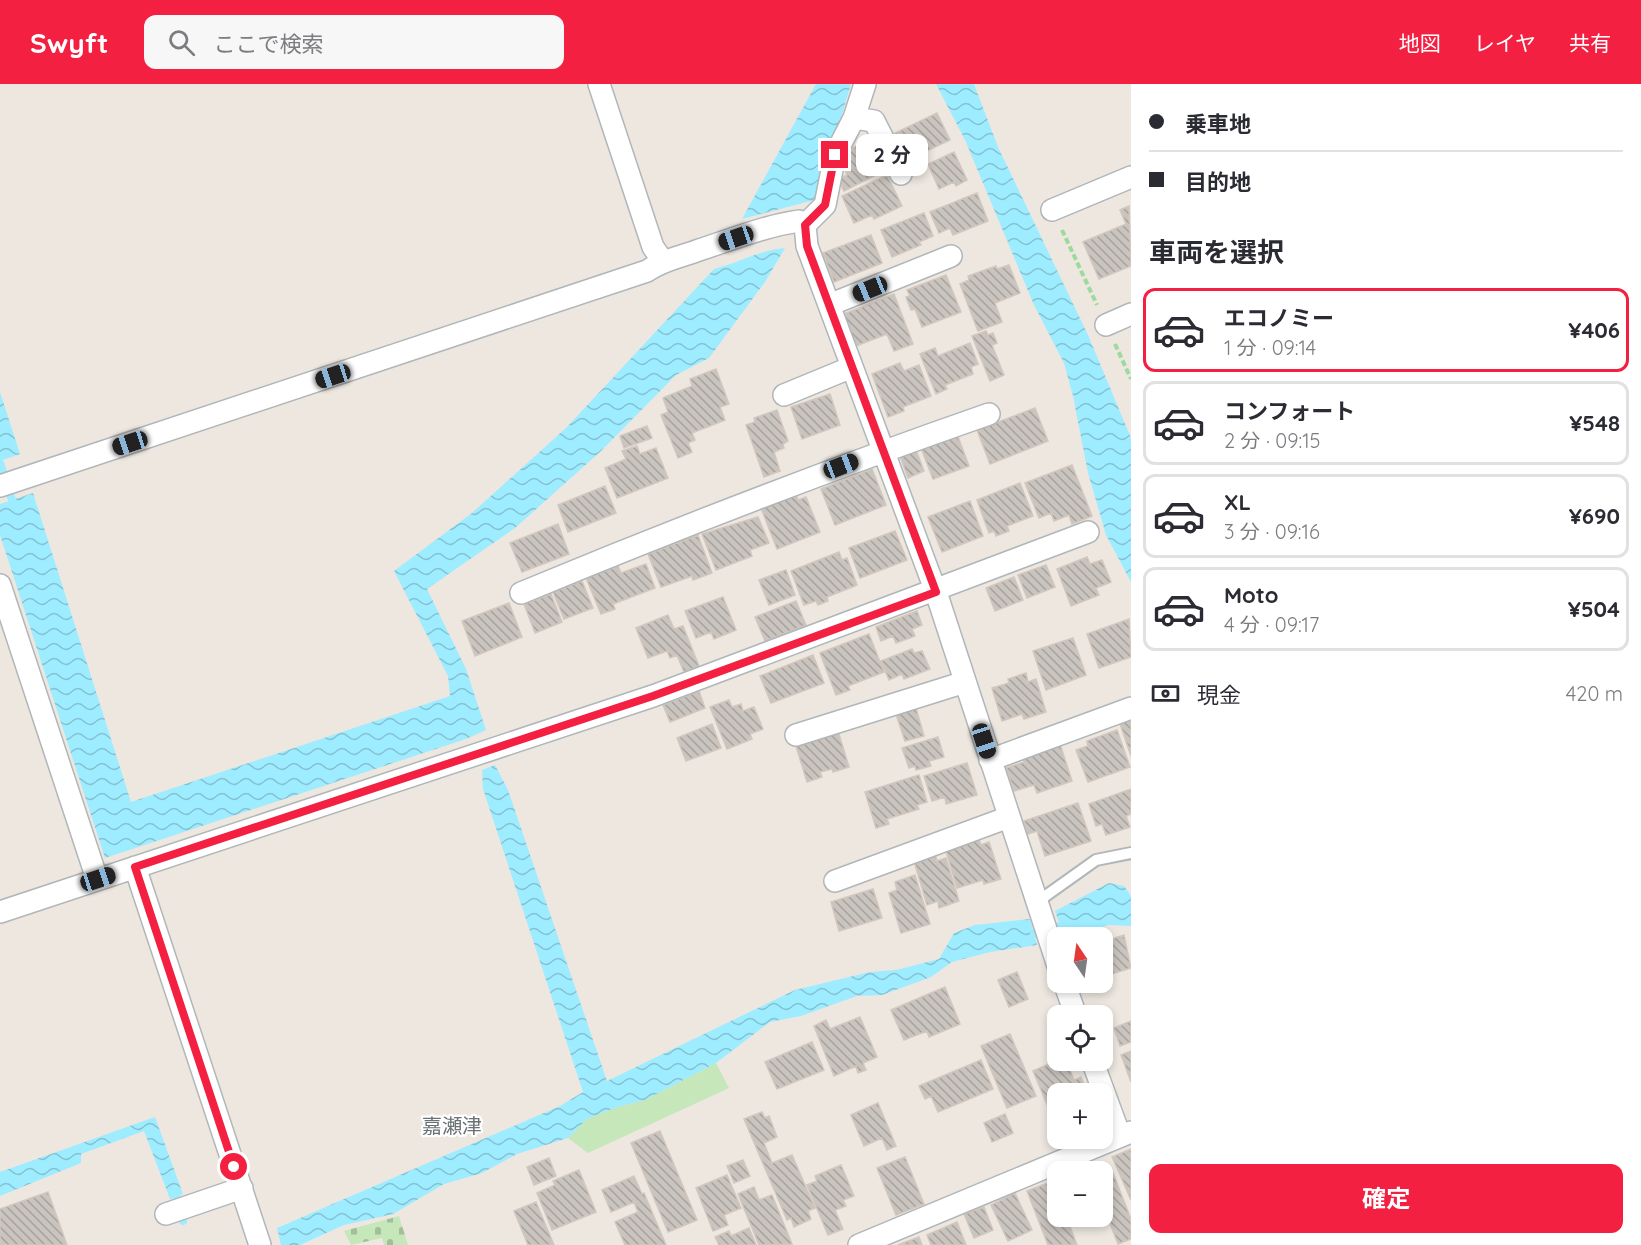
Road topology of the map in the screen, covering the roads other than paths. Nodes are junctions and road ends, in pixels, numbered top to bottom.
1 (599, 84) edge
2 (865, 84) edge
3 (854, 118) junction
4 (901, 174) dead end
5 (1131, 177) edge
6 (1052, 210) road end
7 (805, 225) junction
8 (951, 256) dead end
9 (662, 260) junction
10 (829, 305) junction
11 (1131, 314) edge
12 (1106, 324) road end
13 (852, 368) junction
14 (784, 394) dead end
15 (989, 414) dead end
16 (883, 450) junction
17 (9, 483) edge
18 (1088, 532) dead end
19 (0, 585) edge
20 (936, 592) junction
21 (521, 593) dead end
22 (965, 682) junction
23 (1131, 708) edge
24 (796, 735) dead end
25 (990, 760) junction
26 (1009, 817) junction
27 (1131, 854) edge
28 (135, 867) junction
29 (98, 879) junction
30 (835, 880) dead end
31 (1038, 905) junction
32 (0, 912) edge
33 (1047, 935) edge
34 (1097, 1071) edge
35 (1126, 1134) edge
36 (242, 1188) junction
37 (166, 1214) dead end
38 (260, 1245) edge
39 (859, 1245) edge

1 - 9 street
2 - 3 street
3 - 4 street
3 - 7 street
5 - 6 street
7 - 9 street
7 - 10 street
8 - 10 street
9 - 17 street
10 - 13 street
11 - 12 street
13 - 14 street
13 - 16 street
15 - 16 street
16 - 20 street
16 - 21 street
18 - 20 street
19 - 29 street
20 - 22 street
20 - 28 street
22 - 24 street
22 - 25 street
23 - 25 street
25 - 26 street
26 - 30 street
26 - 31 street
27 - 31 lane
28 - 29 street
28 - 36 street
29 - 32 street
31 - 33 street
34 - 35 street
35 - 39 street
36 - 37 street
36 - 38 street

